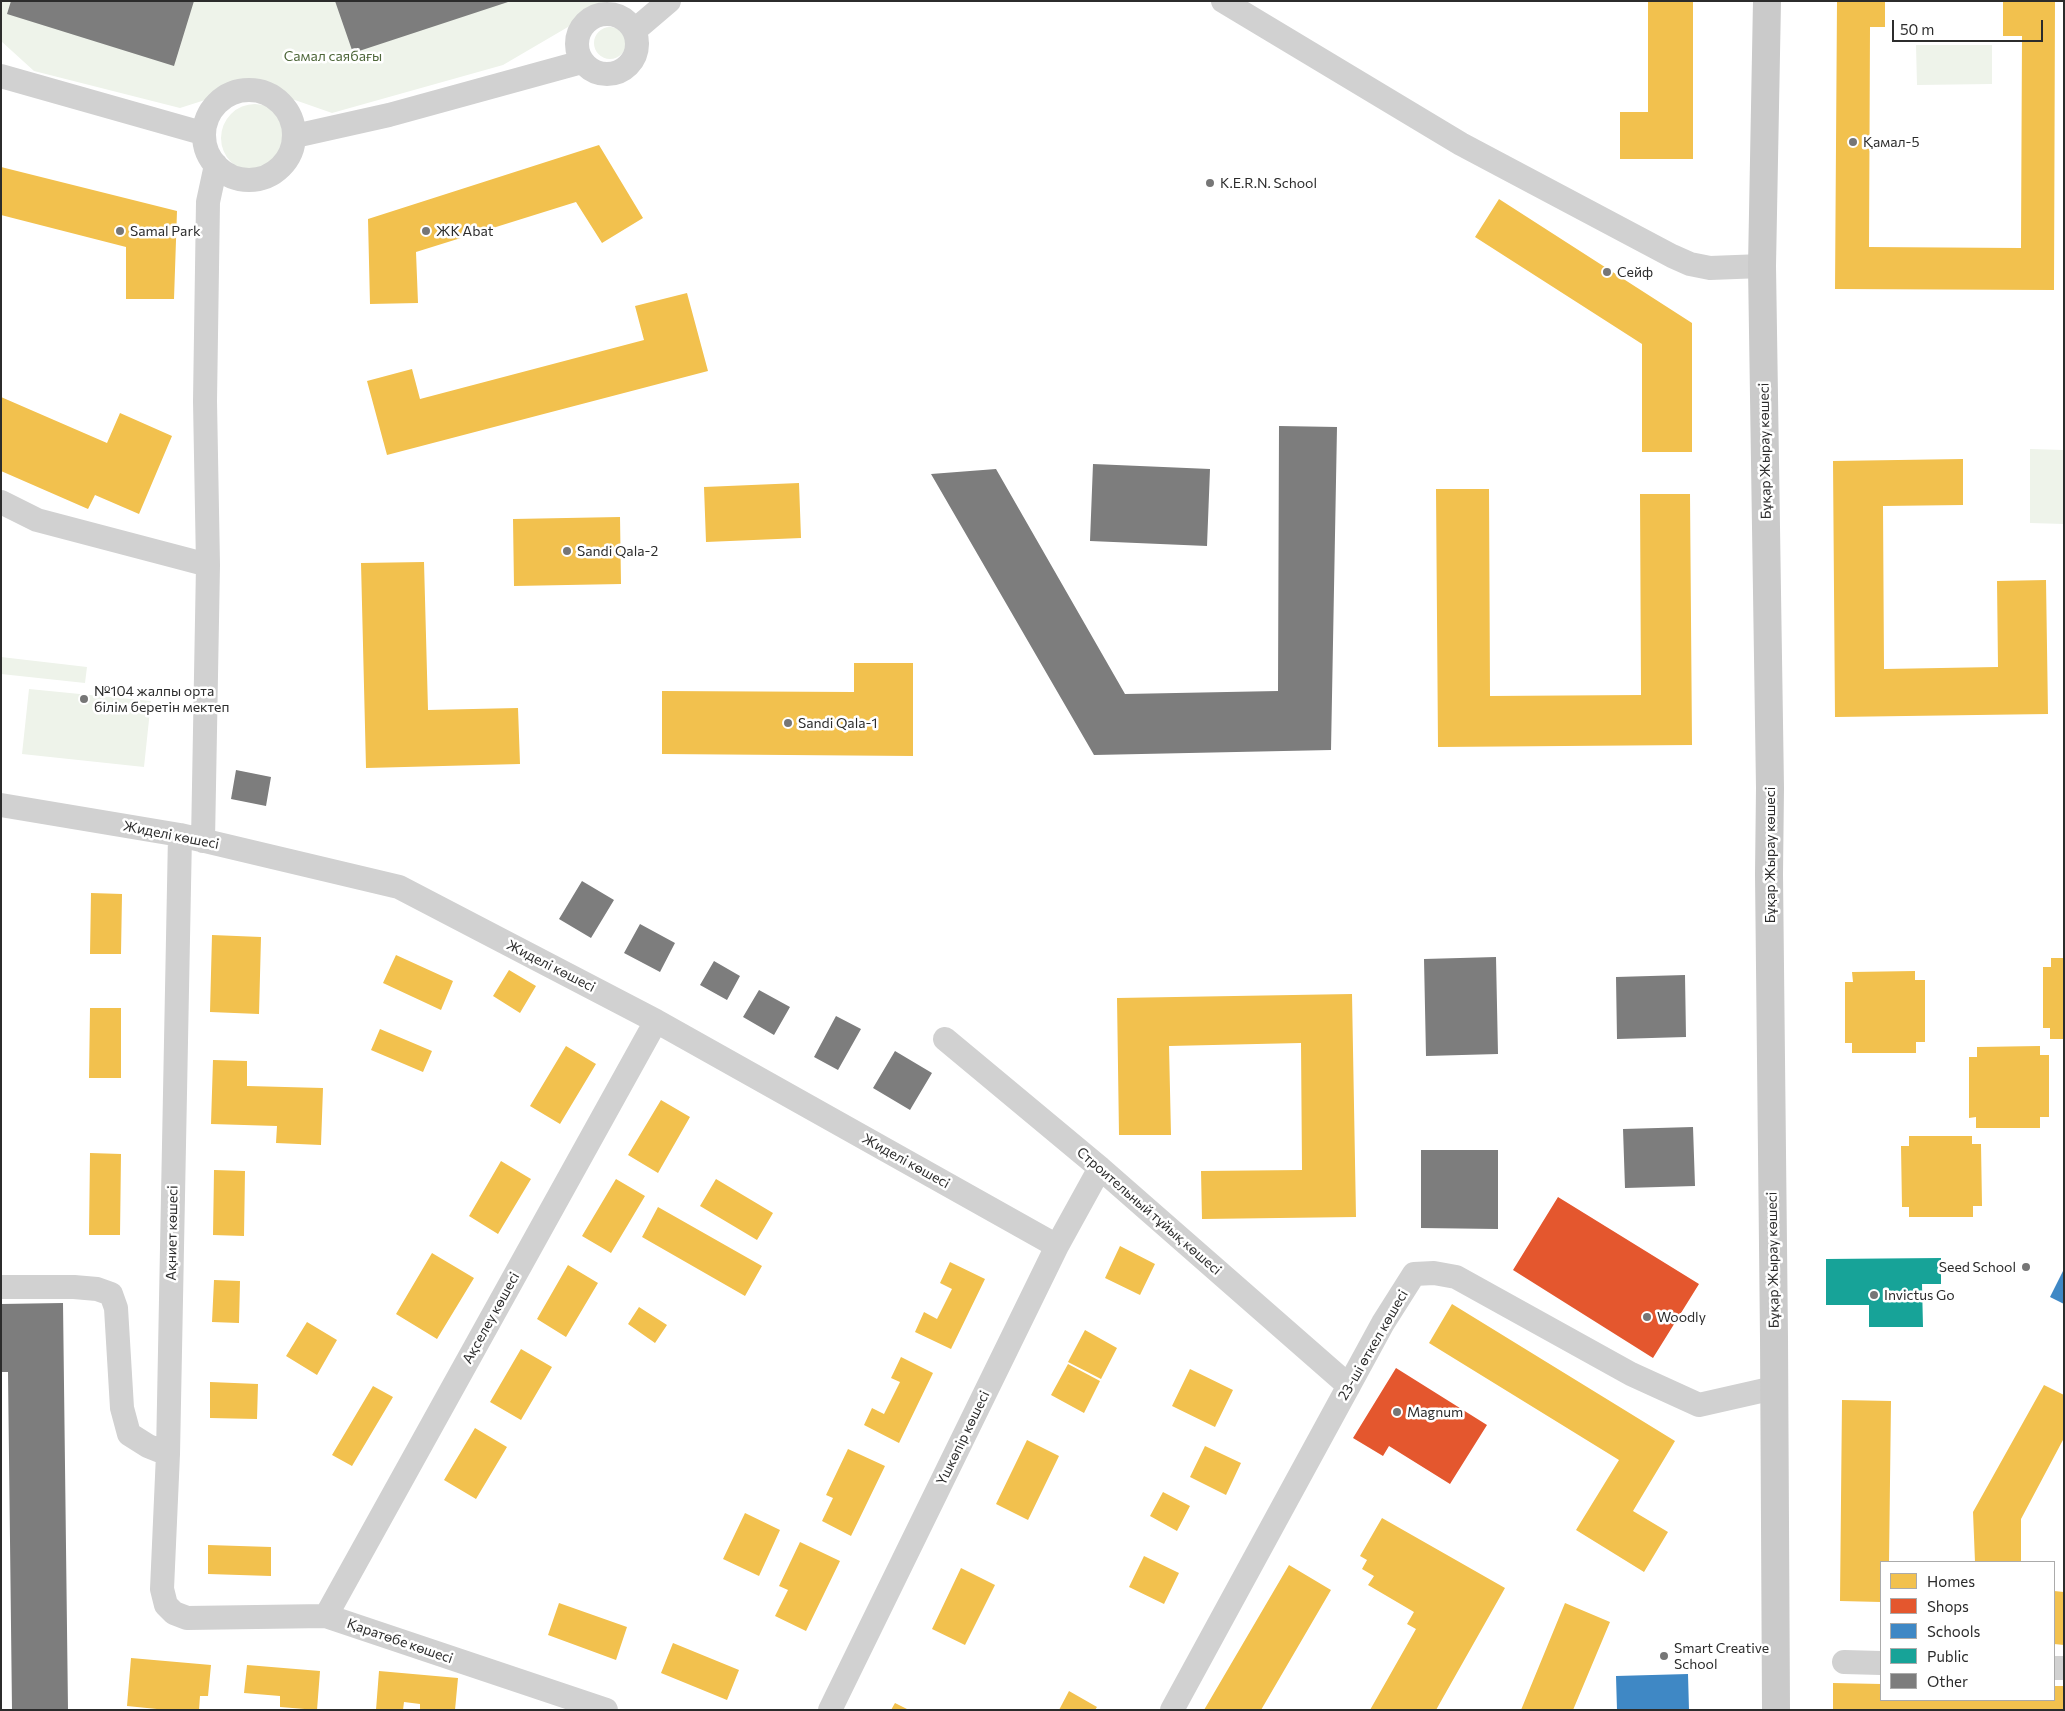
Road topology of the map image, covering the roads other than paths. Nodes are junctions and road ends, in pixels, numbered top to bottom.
1 (668, 1) edge
2 (1223, 1) edge
3 (1767, 1) edge
4 (635, 30) junction
5 (582, 62) junction
6 (1, 76) edge
7 (202, 133) junction
8 (295, 136) junction
9 (216, 165) junction
10 (1762, 266) junction
11 (1, 502) edge
12 (208, 565) junction
13 (1, 805) edge
14 (180, 835) junction
15 (203, 841) junction
16 (656, 1021) junction
17 (945, 1039) dead end
18 (1100, 1168) junction
19 (1057, 1246) junction
20 (1, 1287) edge
21 (1349, 1386) junction
22 (1774, 1388) junction
23 (168, 1454) junction
24 (326, 1616) junction
25 (187, 1618) joint
26 (1844, 1662) dead end
27 (1880, 1663) edge
28 (606, 1710) edge
29 (830, 1710) edge
30 (1172, 1710) edge
31 (1776, 1710) edge

1 - 4 street
2 - 10 street
3 - 10 street, Бұқар Жырау көшесі
4 - 5 street
4 - 5 street
5 - 8 street
6 - 7 street
7 - 8 street
7 - 9 street
8 - 9 street
9 - 12 street
10 - 22 street, Бұқар Жырау көшесі
11 - 12 street
12 - 15 street
13 - 14 street, Жиделі көшесі
14 - 15 street, Жиделі көшесі
14 - 23 street, Ақниет көшесі
15 - 16 street, Жиделі көшесі
16 - 19 street, Жиделі көшесі
16 - 24 street, Ақселеу көшесі
17 - 18 street, Строительный тұйық көшесі
18 - 19 street, Үшкөпір көшесі
18 - 21 street, Строительный тұйық көшесі
19 - 29 street, Үшкөпір көшесі
20 - 23 street
21 - 22 street, 23-ші өткел көшесі
21 - 30 street, 23-ші өткел көшесі
22 - 31 street, Бұқар Жырау көшесі
23 - 25 street, Ақниет көшесі
24 - 25 street, Қаратөбе көшесі
24 - 28 street, Қаратөбе көшесі
26 - 27 street

